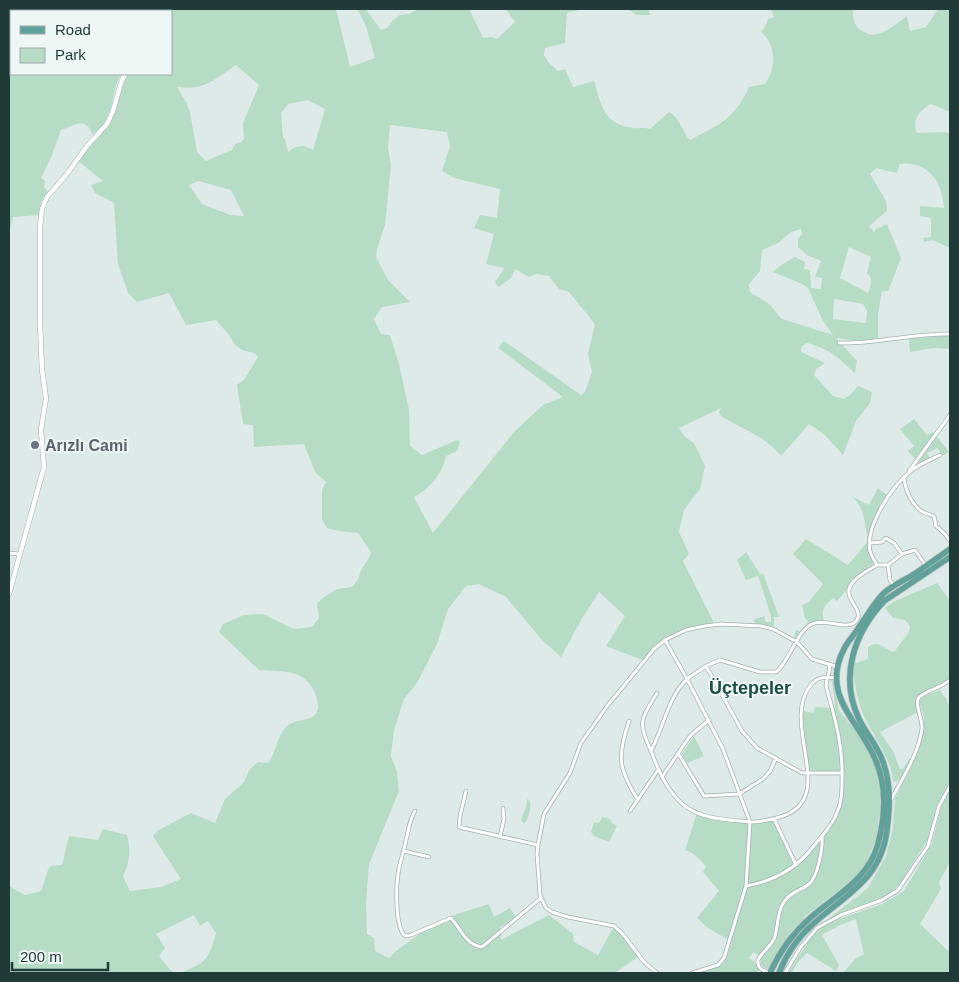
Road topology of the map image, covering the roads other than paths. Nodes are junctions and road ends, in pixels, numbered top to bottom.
1 (124, 75) edge
2 (950, 334) edge
3 (839, 343) dead end
4 (950, 415) edge
5 (940, 455) dead end
6 (903, 479) junction
7 (950, 541) edge
8 (870, 543) junction
9 (950, 549) edge
10 (9, 553) edge
11 (19, 554) junction
12 (902, 554) junction
13 (950, 557) edge
14 (877, 565) junction
15 (888, 565) junction
16 (926, 566) junction
17 (894, 586) junction
18 (9, 594) edge
19 (858, 624) junction
20 (665, 640) junction
21 (797, 642) junction
22 (829, 665) junction
23 (706, 666) junction
24 (838, 668) junction
25 (850, 670) junction
26 (827, 676) junction
27 (837, 678) junction
28 (850, 678) junction
29 (687, 679) junction
30 (950, 680) edge
31 (657, 693) dead end
32 (709, 720) junction
33 (629, 721) dead end
34 (651, 751) junction
35 (678, 753) junction
36 (776, 758) junction
37 (658, 769) junction
38 (808, 773) junction
39 (842, 773) junction
40 (662, 777) junction
41 (900, 782) junction
42 (889, 785) junction
43 (950, 786) edge
44 (466, 791) dead end
45 (739, 794) junction
46 (638, 800) junction
47 (889, 803) junction
48 (503, 808) dead end
49 (415, 811) dead end
50 (630, 811) dead end
51 (774, 819) junction
52 (750, 822) junction
53 (822, 836) junction
54 (500, 837) junction
55 (538, 844) junction
56 (404, 851) junction
57 (429, 857) dead end
58 (796, 865) junction
59 (746, 886) junction
60 (541, 898) junction
61 (760, 971) edge
62 (657, 973) edge
63 (692, 973) edge
64 (770, 973) edge
65 (779, 973) edge
66 (785, 973) edge

1 - 11 street
2 - 3 street
4 - 6 street
5 - 6 street
6 - 7 street
6 - 8 street
8 - 12 street
8 - 14 street
9 - 16 main road
10 - 11 street
11 - 18 street
12 - 15 street
12 - 16 street
13 - 25 main road
14 - 15 street
14 - 19 street
15 - 17 street
16 - 17 main road
17 - 19 main road
19 - 21 street
19 - 24 main road
20 - 21 street
20 - 29 street
20 - 55 street
21 - 22 street
21 - 23 street
22 - 24 street
22 - 26 street
23 - 29 street
23 - 36 street
24 - 25 main road
24 - 27 main road
25 - 28 main road
26 - 27 street
26 - 38 street
26 - 39 street
27 - 28 main road
27 - 64 main road
28 - 42 main road
29 - 32 street
29 - 34 street
30 - 41 street
31 - 34 street
32 - 35 street
32 - 45 street
33 - 46 street
34 - 37 street
35 - 40 street
35 - 45 street
36 - 38 street
36 - 45 street
37 - 40 street
37 - 46 street
38 - 39 street
38 - 51 street
39 - 53 street
40 - 52 street
41 - 42 street
41 - 47 street
42 - 47 main road
43 - 66 street
44 - 54 street
45 - 52 street
46 - 50 street
47 - 65 main road
48 - 54 street
49 - 56 street
51 - 52 street
51 - 58 street
52 - 59 street
53 - 58 street
53 - 61 street
54 - 55 street
55 - 60 street
56 - 57 street
56 - 60 street
58 - 59 street
59 - 63 street
60 - 62 street
61 - 64 street

